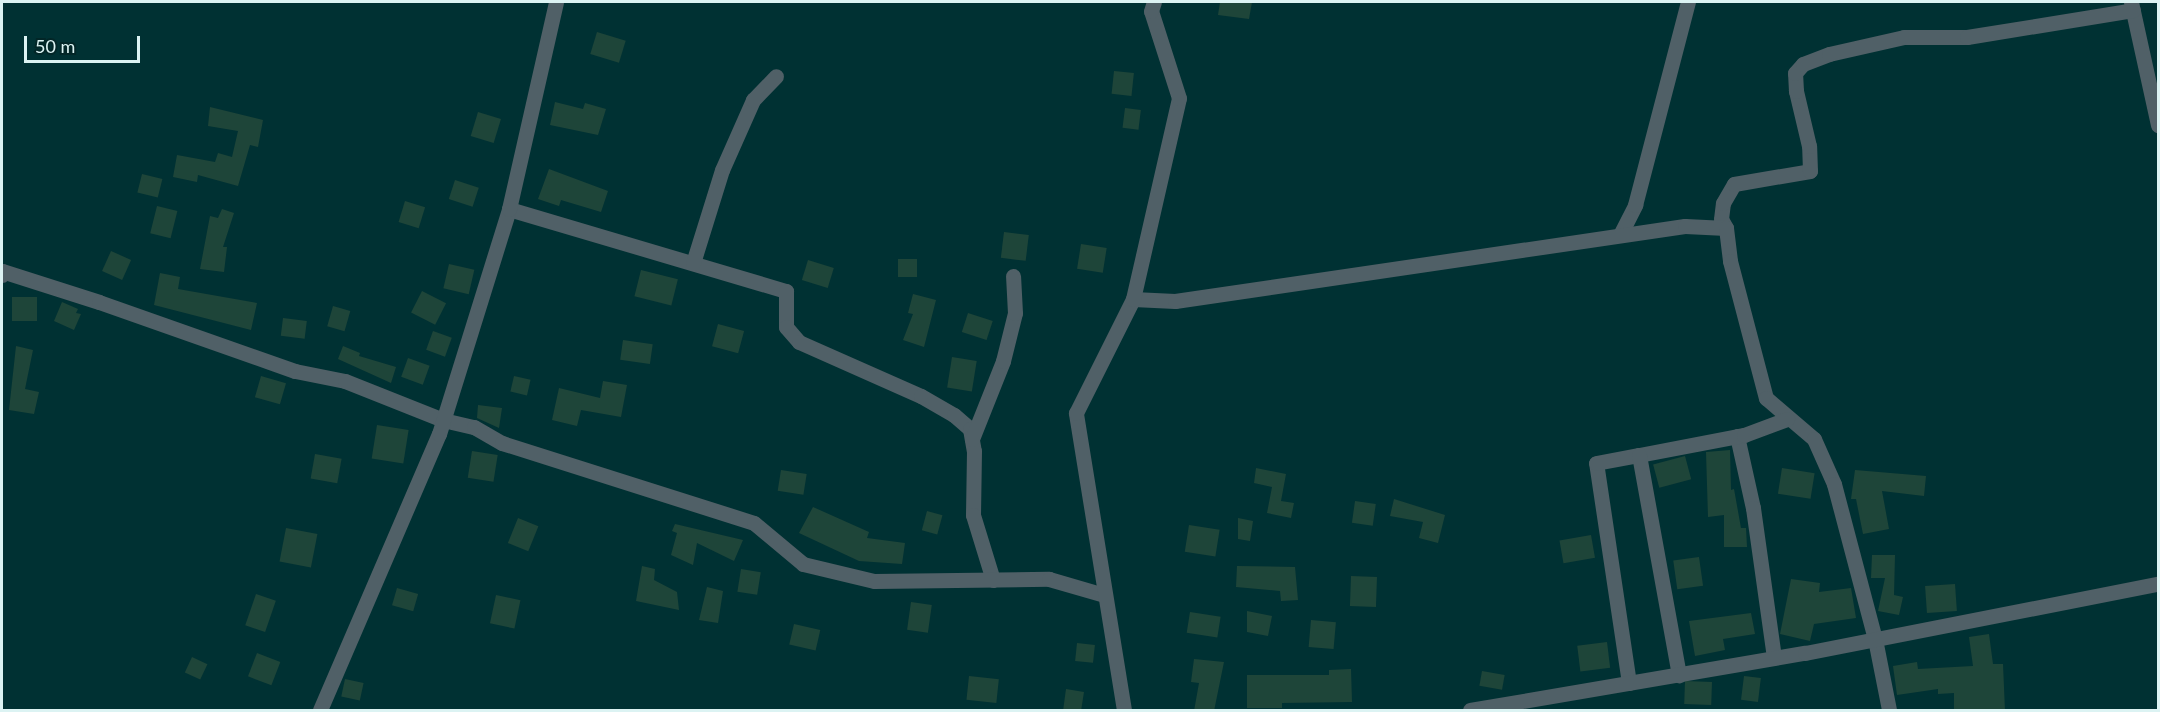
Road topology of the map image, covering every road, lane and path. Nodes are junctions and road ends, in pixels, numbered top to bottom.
1 (556, 2) edge
2 (1154, 2) edge
3 (1688, 2) edge
4 (2132, 6) edge
5 (776, 76) dead end
6 (2158, 125) edge
7 (509, 209) junction
8 (1726, 228) junction
9 (1620, 235) junction
10 (693, 263) junction
11 (2, 275) edge
12 (1013, 276) dead end
13 (1134, 299) junction
14 (1788, 419) junction
15 (443, 420) junction
16 (1737, 436) junction
17 (972, 439) junction
18 (1639, 454) junction
19 (993, 580) junction
20 (2158, 584) edge
21 (1104, 596) junction
22 (1875, 639) junction
23 (1774, 658) junction
24 (1679, 675) junction
25 (1629, 683) junction
26 (1505, 708) edge
27 (320, 711) edge
28 (1124, 711) edge
29 (1470, 711) edge
30 (1889, 711) edge

1 - 7 street
2 - 13 street
3 - 9 street
4 - 6 street
4 - 8 street
5 - 10 street
7 - 10 street
7 - 15 street
8 - 9 street
8 - 14 street
9 - 13 street
10 - 17 street
11 - 15 street
12 - 17 street
13 - 21 street
14 - 16 street
14 - 22 street
15 - 19 street
15 - 27 street
16 - 18 street
16 - 23 street
17 - 19 street
18 - 24 street
18 - 25 street
19 - 21 street
20 - 22 street
21 - 28 street
22 - 23 street
22 - 30 street
23 - 24 street
24 - 25 street
25 - 26 street
26 - 29 street

